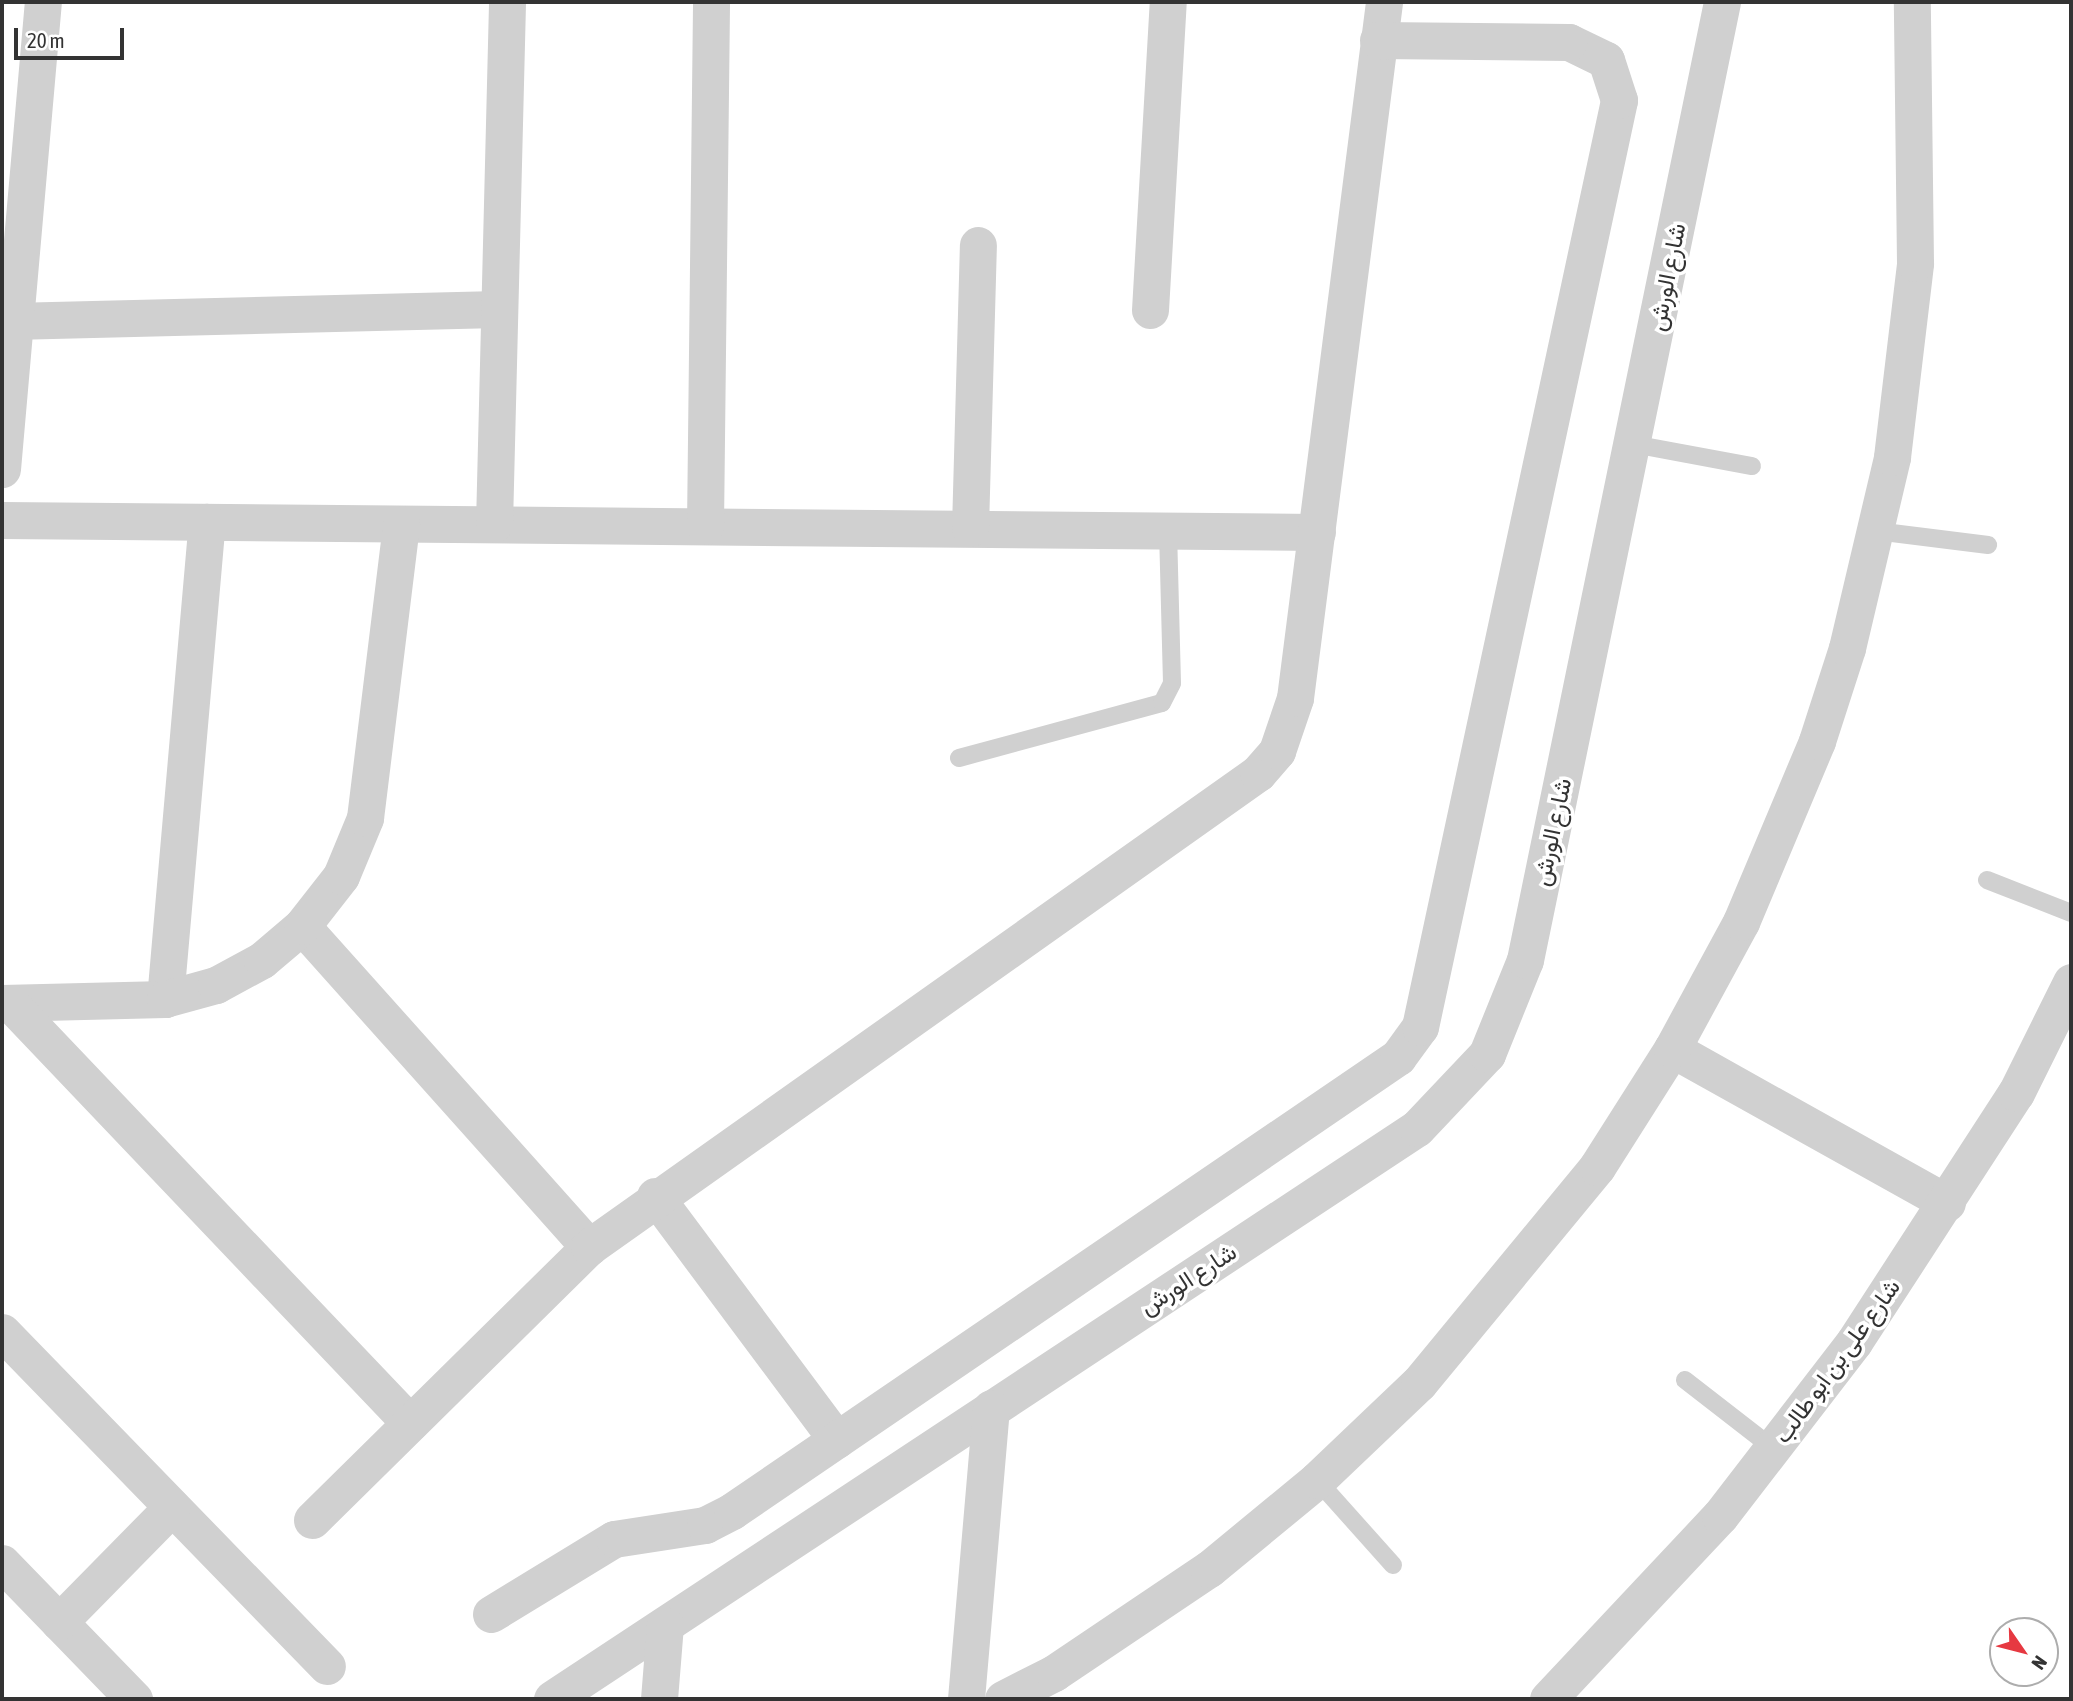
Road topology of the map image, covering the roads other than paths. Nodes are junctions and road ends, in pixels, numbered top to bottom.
1 (43, 2) edge
2 (508, 2) edge
3 (711, 2) edge
4 (1168, 2) edge
5 (1384, 2) edge
6 (1912, 2) edge
7 (1721, 3) edge
8 (1378, 40) junction
9 (978, 245) dead end
10 (498, 309) junction
11 (1150, 310) dead end
12 (11, 321) junction
13 (1633, 444) junction
14 (1752, 466) dead end
15 (2, 469) edge
16 (2, 520) edge
17 (207, 522) junction
18 (401, 524) junction
19 (494, 524) junction
20 (705, 526) junction
21 (970, 528) junction
22 (1168, 530) junction
23 (1317, 531) junction
24 (1876, 531) junction
25 (1988, 545) dead end
26 (959, 758) dead end
27 (1987, 880) dead end
28 (2071, 913) edge
29 (302, 926) junction
30 (2071, 982) edge
31 (164, 999) junction
32 (6, 1003) edge
33 (1672, 1049) junction
34 (654, 1196) junction
35 (1947, 1203) junction
36 (589, 1247) junction
37 (2, 1332) edge
38 (1685, 1380) dead end
39 (991, 1408) junction
40 (410, 1423) junction
41 (837, 1440) junction
42 (1774, 1449) junction
43 (1317, 1480) junction
44 (172, 1507) junction
45 (312, 1520) dead end
46 (2, 1563) edge
47 (1393, 1565) dead end
48 (491, 1614) dead end
49 (59, 1622) junction
50 (665, 1625) junction
51 (327, 1665) dead end
52 (116, 1693) edge
53 (552, 1699) edge
54 (659, 1699) edge
55 (966, 1699) edge
56 (1003, 1699) edge
57 (1548, 1699) edge

1 - 12 street
2 - 10 street
3 - 20 street
4 - 11 street
5 - 8 street
6 - 24 street
7 - 13 street, شارع الورش
8 - 23 street
8 - 41 street
9 - 21 street
10 - 12 street
10 - 19 street
12 - 15 street
13 - 14 lane
13 - 39 street, شارع الورش
16 - 17 street
17 - 18 street
17 - 31 street
18 - 19 street
18 - 29 street
19 - 20 street
20 - 21 street
21 - 22 street
22 - 23 street
22 - 26 lane
23 - 34 street
24 - 25 lane
24 - 33 street
27 - 28 lane
29 - 31 street
29 - 36 street
30 - 35 street, شارع على بن ابو طالب
31 - 32 street
32 - 40 street
33 - 35 street
33 - 43 street
34 - 36 street
34 - 41 street
35 - 42 street, شارع على بن ابو طالب
36 - 40 street
37 - 44 street
38 - 42 lane
39 - 50 street, شارع الورش
39 - 55 street
40 - 45 street
41 - 48 street
42 - 57 street, شارع على بن ابو طالب
43 - 47 lane
43 - 56 street
44 - 49 street
44 - 51 street
46 - 49 street
49 - 52 street
50 - 53 street, شارع الورش
50 - 54 street

